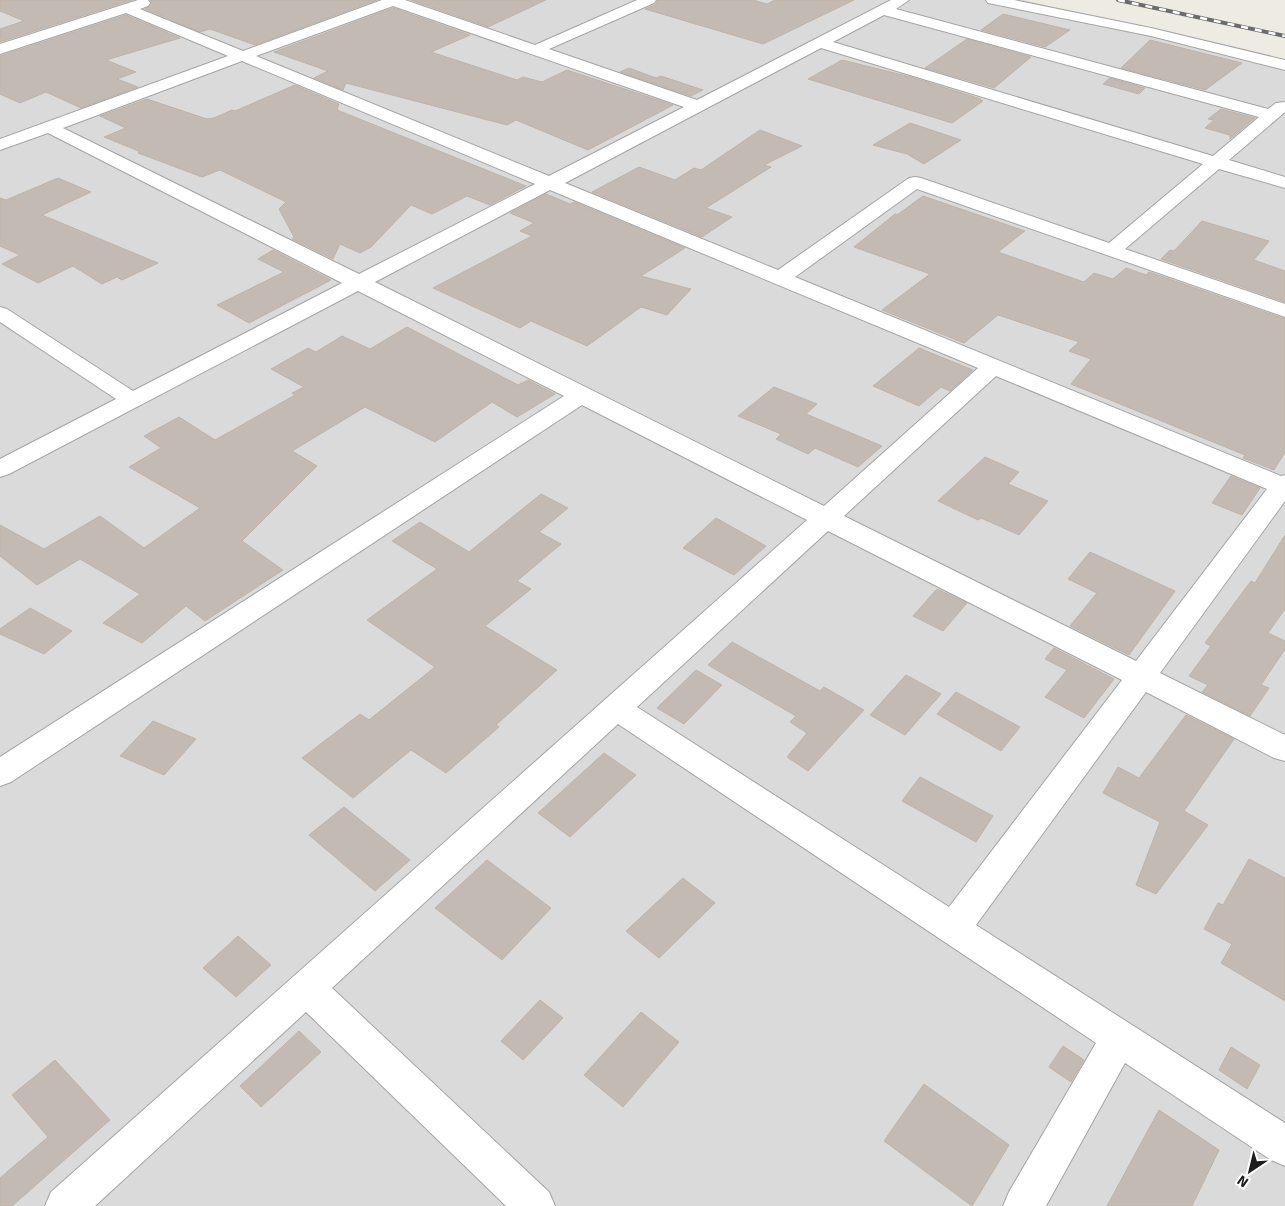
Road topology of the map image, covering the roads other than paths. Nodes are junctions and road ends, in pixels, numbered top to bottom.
1 (151, 0) edge
2 (393, 0) edge
3 (649, 0) edge
4 (902, 0) edge
5 (993, 0) edge
6 (126, 8) junction
7 (883, 10) junction
8 (820, 42) junction
9 (0, 48) edge
10 (535, 50) junction
11 (242, 56) junction
12 (1285, 65) edge
13 (1285, 103) edge
14 (698, 106) junction
15 (1271, 115) junction
16 (49, 127) junction
17 (0, 145) edge
18 (1216, 162) junction
19 (1285, 182) edge
20 (550, 183) junction
21 (1111, 251) junction
22 (780, 278) junction
23 (358, 283) junction
24 (1285, 311) edge
25 (0, 313) edge
26 (994, 366) junction
27 (582, 395) junction
28 (132, 400) junction
29 (0, 468) edge
30 (1284, 485) edge
31 (826, 518) junction
32 (1141, 677) junction
33 (616, 708) junction
34 (1285, 749) edge
35 (0, 773) edge
36 (953, 929) junction
37 (306, 988) junction
38 (1119, 1038) junction
39 (1285, 1146) edge
40 (65, 1206) edge
41 (535, 1206) edge
42 (1023, 1206) edge

1 - 6 street
2 - 10 street
2 - 11 street
3 - 10 street
4 - 7 street
5 - 12 street
6 - 9 street
6 - 11 street
7 - 8 street
7 - 15 street
8 - 14 street
8 - 18 street
10 - 14 street
11 - 16 street
11 - 20 street
13 - 15 street
14 - 20 street
15 - 18 street
16 - 17 street
16 - 23 street
18 - 19 street
18 - 21 street
20 - 22 street
20 - 23 street
21 - 22 street
21 - 24 street
22 - 26 street
23 - 27 street
23 - 28 street
25 - 28 street
26 - 30 street
26 - 31 street
27 - 31 street
27 - 35 street
28 - 29 street
30 - 32 street
31 - 32 street
31 - 33 street
32 - 34 street
32 - 36 street
33 - 36 street
33 - 37 street
36 - 38 street
37 - 40 street
37 - 41 street
38 - 39 street
38 - 42 street

